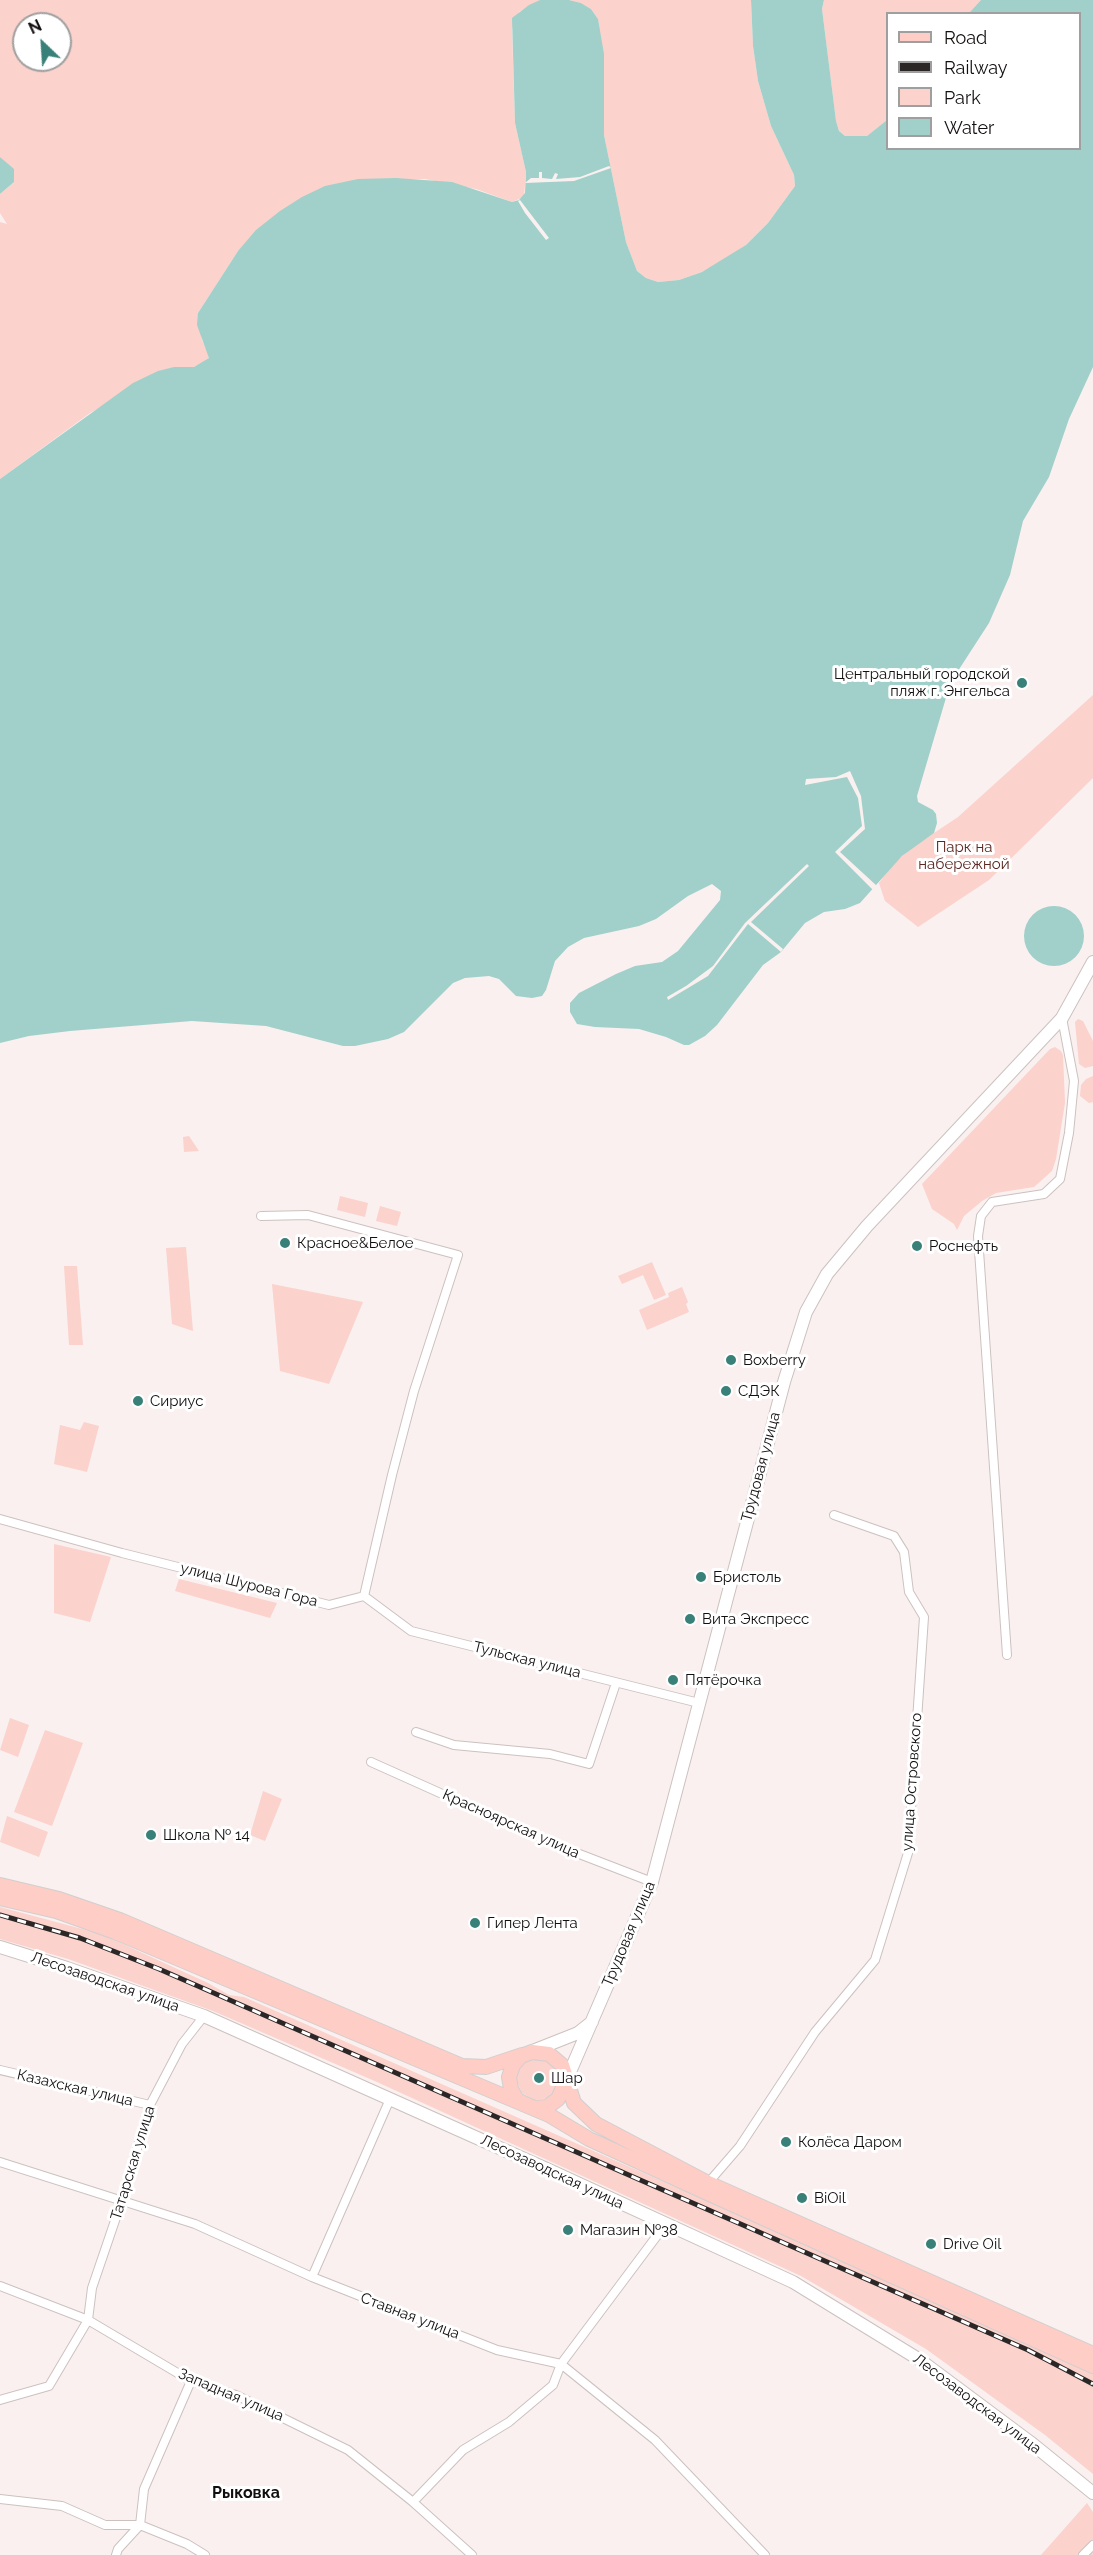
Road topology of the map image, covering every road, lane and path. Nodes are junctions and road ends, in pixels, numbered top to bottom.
1 (1093, 962) edge
2 (1062, 1018) junction
3 (261, 1216) dead end
4 (834, 1515) dead end
5 (0, 1519) edge
6 (364, 1596) junction
7 (1008, 1654) dead end
8 (616, 1683) junction
9 (699, 1703) junction
10 (416, 1732) dead end
11 (371, 1762) dead end
12 (652, 1882) junction
13 (0, 1885) edge
14 (0, 1898) edge
15 (0, 1947) edge
16 (204, 2016) junction
17 (592, 2021) junction
18 (527, 2054) junction
19 (0, 2070) edge
20 (566, 2081) junction
21 (390, 2099) junction
22 (150, 2105) junction
23 (527, 2106) junction
24 (0, 2162) edge
25 (708, 2182) junction
26 (122, 2200) junction
27 (665, 2225) junction
28 (312, 2277) junction
29 (0, 2286) edge
30 (88, 2320) junction
31 (1093, 2354) edge
32 (561, 2364) junction
33 (1093, 2366) edge
34 (191, 2381) junction
35 (0, 2400) edge
36 (1093, 2493) edge
37 (0, 2499) edge
38 (413, 2502) junction
39 (140, 2525) junction
40 (1093, 2545) edge
41 (116, 2555) edge
42 (205, 2555) edge
43 (471, 2555) edge
44 (765, 2555) edge
45 (1083, 2555) edge

1 - 2 main road, Трудовая улица
2 - 7 street
2 - 9 main road, Трудовая улица
3 - 6 street
4 - 25 street, улица Островского
5 - 6 street, улица Шурова Гора
6 - 8 street, Тульская улица
8 - 9 street, Тульская улица
8 - 10 street
9 - 12 main road, Трудовая улица
11 - 12 street, Красноярская улица
12 - 17 main road, Трудовая улица
13 - 18 main road
14 - 23 main road
15 - 16 main road, Лесозаводская улица
16 - 21 main road, Лесозаводская улица
16 - 22 street, Татарская улица
17 - 18 main road
17 - 20 main road, Трудовая улица
18 - 20 main road
18 - 23 main road
19 - 22 street, Казахская улица
20 - 23 main road
20 - 25 main road
21 - 27 main road, Лесозаводская улица
21 - 28 street
22 - 26 street, Татарская улица
23 - 33 main road
24 - 26 street, Ставная улица
25 - 31 main road
26 - 28 street, Ставная улица
26 - 30 street, Татарская улица
27 - 32 street
27 - 36 main road, Лесозаводская улица
28 - 32 street, Ставная улица
29 - 30 street, Западная улица
30 - 34 street, Западная улица
30 - 35 street
32 - 38 street
32 - 44 street, Ставная улица
34 - 38 street, Западная улица
34 - 39 street
37 - 39 street
38 - 43 street, Западная улица
39 - 41 street
39 - 42 street
40 - 45 street

